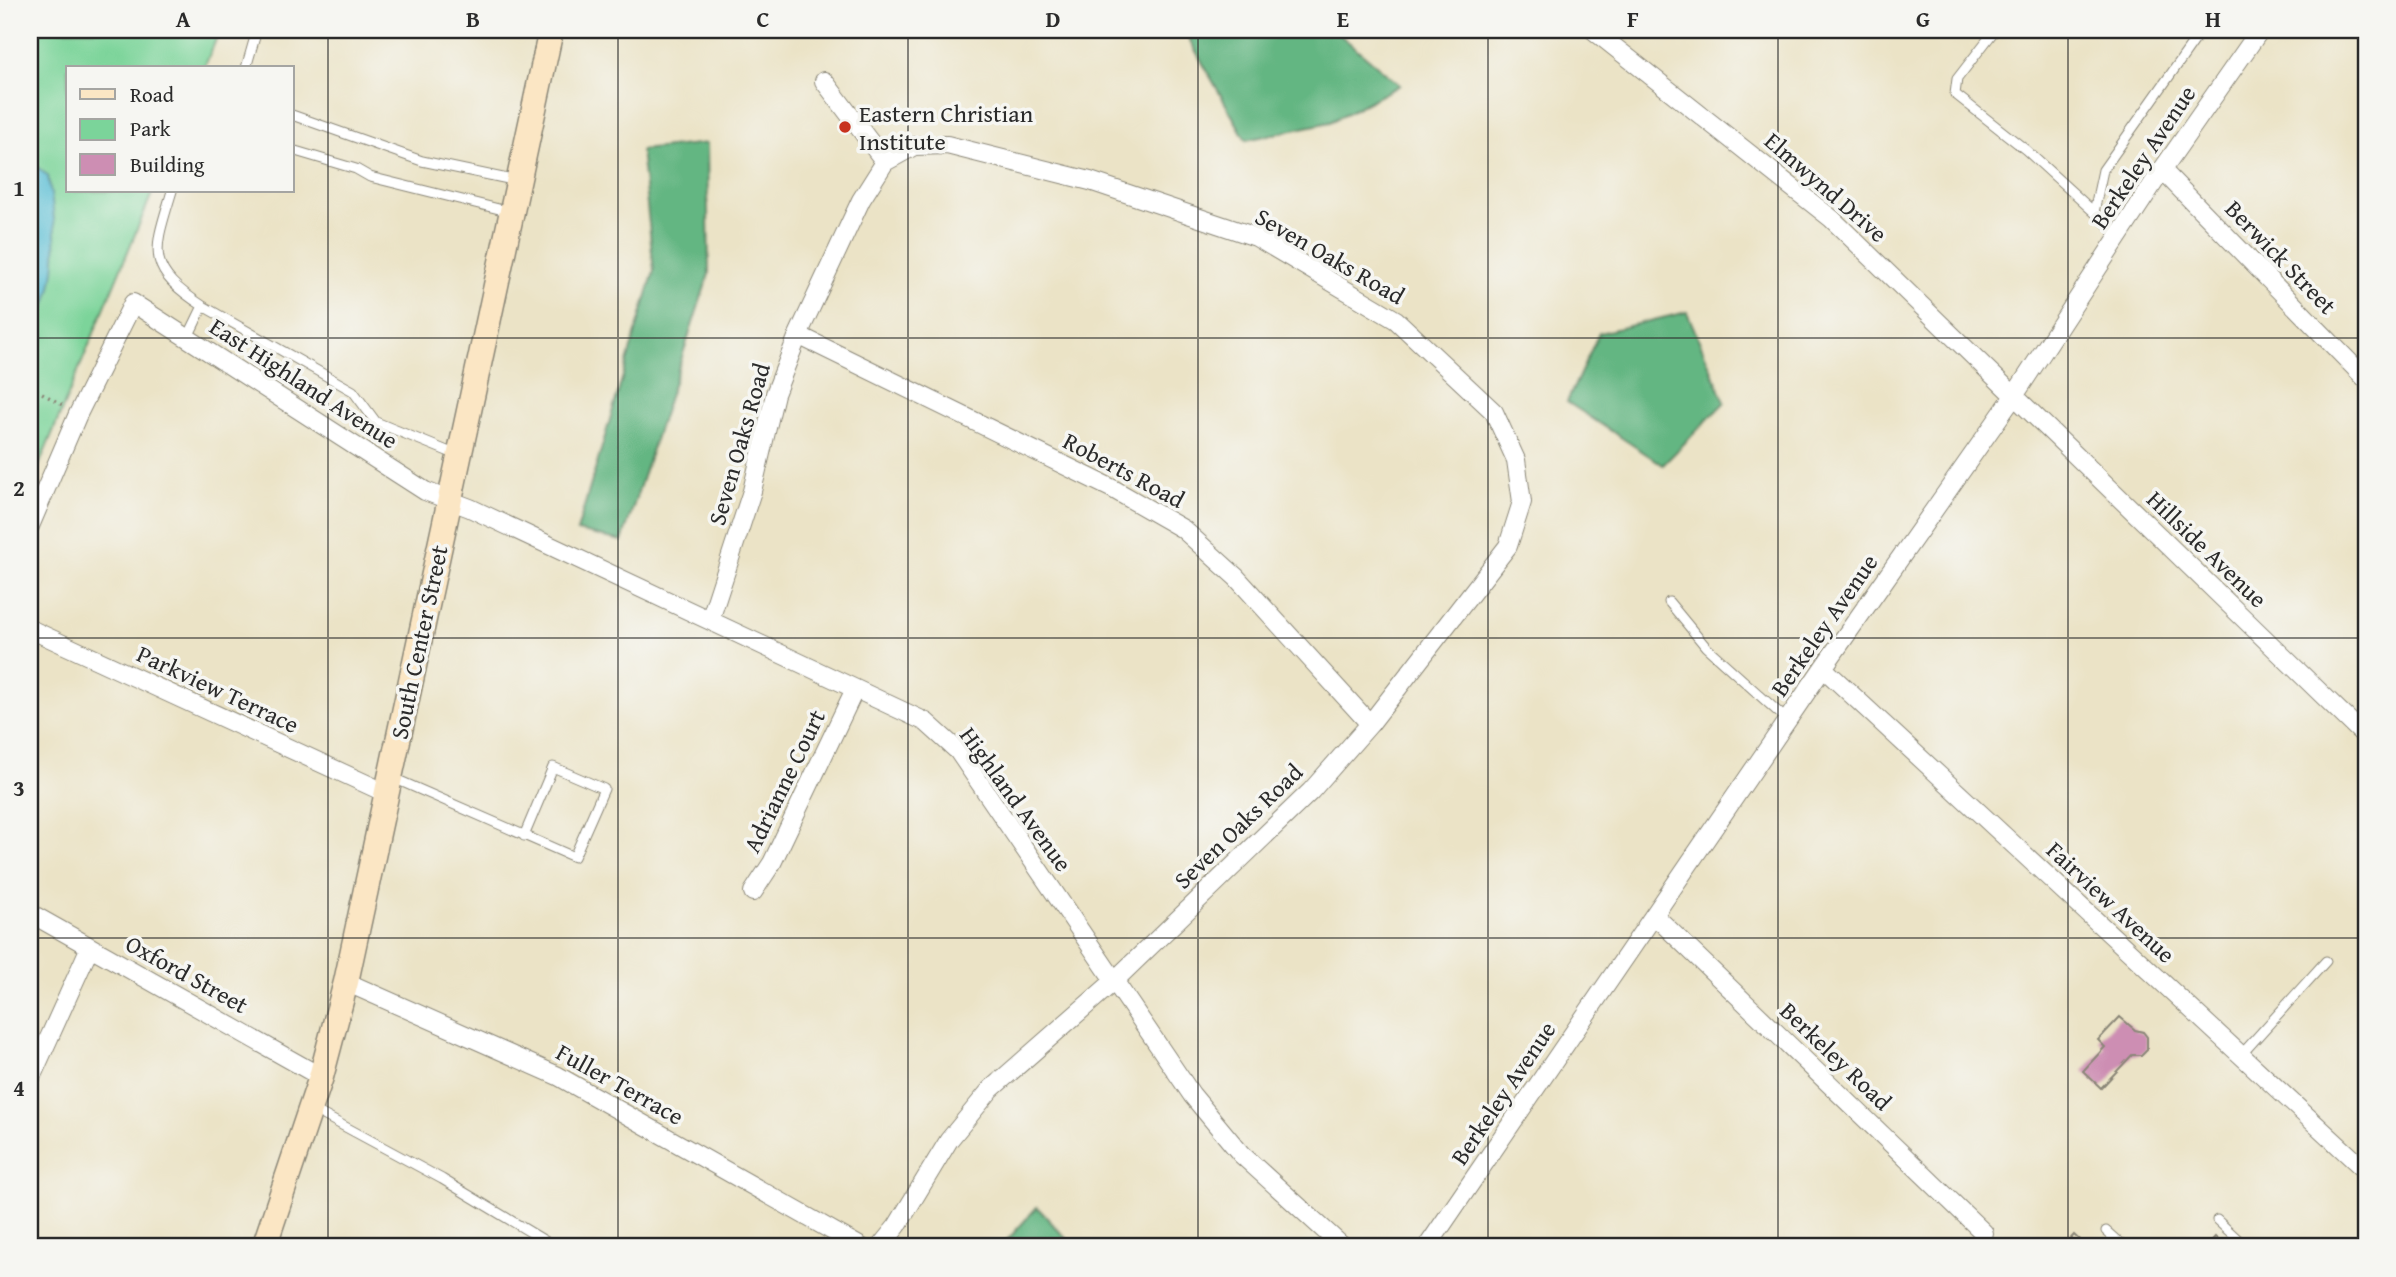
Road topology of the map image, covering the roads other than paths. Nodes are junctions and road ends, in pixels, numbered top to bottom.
1 (257, 30) edge
2 (551, 30) edge
3 (1593, 30) edge
4 (1995, 30) edge
5 (2202, 30) edge
6 (2254, 30) edge
7 (248, 66) edge
8 (824, 81) dead end
9 (294, 116) edge
10 (294, 151) edge
11 (885, 162) junction
12 (2162, 170) junction
13 (520, 181) junction
14 (172, 192) edge
15 (2094, 212) junction
16 (513, 213) junction
17 (2119, 235) junction
18 (203, 306) junction
19 (798, 335) junction
20 (188, 337) junction
21 (2366, 379) edge
22 (2014, 396) junction
23 (460, 456) junction
24 (450, 500) junction
25 (30, 526) edge
26 (1669, 602) dead end
27 (710, 620) junction
28 (30, 629) edge
29 (1823, 668) junction
30 (855, 689) junction
31 (1787, 720) junction
32 (1370, 724) junction
33 (2366, 737) edge
34 (388, 785) junction
35 (524, 836) junction
36 (753, 892) dead end
37 (30, 913) edge
38 (1654, 915) junction
39 (90, 947) junction
40 (2326, 961) dead end
41 (346, 982) junction
42 (1113, 982) junction
43 (2241, 1055) junction
44 (321, 1077) junction
45 (30, 1080) edge
46 (311, 1108) junction
47 (2366, 1171) edge
48 (2217, 1220) dead end
49 (2106, 1231) dead end
50 (1984, 1233) dead end
51 (264, 1247) edge
52 (555, 1247) edge
53 (861, 1247) edge
54 (880, 1247) edge
55 (1343, 1247) edge
56 (1427, 1247) edge
57 (2124, 1247) edge
58 (2246, 1247) edge

1 - 7 lane
2 - 13 main road, South Center Street
3 - 22 street, Elmwynd Drive
4 - 15 lane
5 - 15 lane
6 - 12 street, Berkeley Avenue
8 - 11 street
9 - 13 lane
10 - 16 lane
11 - 19 street, Seven Oaks Road
11 - 32 street, Seven Oaks Road
12 - 17 street, Berkeley Avenue
12 - 21 street, Berwick Street
13 - 16 main road, South Center Street
14 - 18 lane
15 - 17 lane
16 - 23 main road, South Center Street
17 - 22 street, Berkeley Avenue
18 - 20 lane
18 - 23 lane
19 - 27 street, Seven Oaks Road
19 - 32 street, Roberts Road
20 - 24 street, East Highland Avenue
20 - 25 street, East Highland Avenue
22 - 29 street, Berkeley Avenue
22 - 33 street, Hillside Avenue
23 - 24 main road, South Center Street
24 - 27 street, Highland Avenue
24 - 34 main road, South Center Street
26 - 31 lane
27 - 30 street, Highland Avenue
28 - 34 street, Parkview Terrace
29 - 31 street, Berkeley Avenue
29 - 43 street, Fairview Avenue
30 - 36 street, Adrianne Court
30 - 42 street, Highland Avenue
31 - 38 street, Berkeley Avenue
32 - 42 street, Seven Oaks Road
34 - 35 lane
34 - 41 main road, South Center Street
35 - 35 lane
37 - 39 street, Oxford Street
38 - 50 street, Berkeley Road
38 - 56 street, Berkeley Avenue
39 - 44 street, Oxford Street
39 - 45 street
40 - 43 lane
41 - 44 main road, South Center Street
41 - 53 street, Fuller Terrace
42 - 54 street
42 - 55 street, Highland Avenue
43 - 47 street, Fairview Avenue
44 - 46 main road, South Center Street
46 - 51 main road, South Center Street
46 - 52 lane
48 - 58 lane
49 - 57 lane

